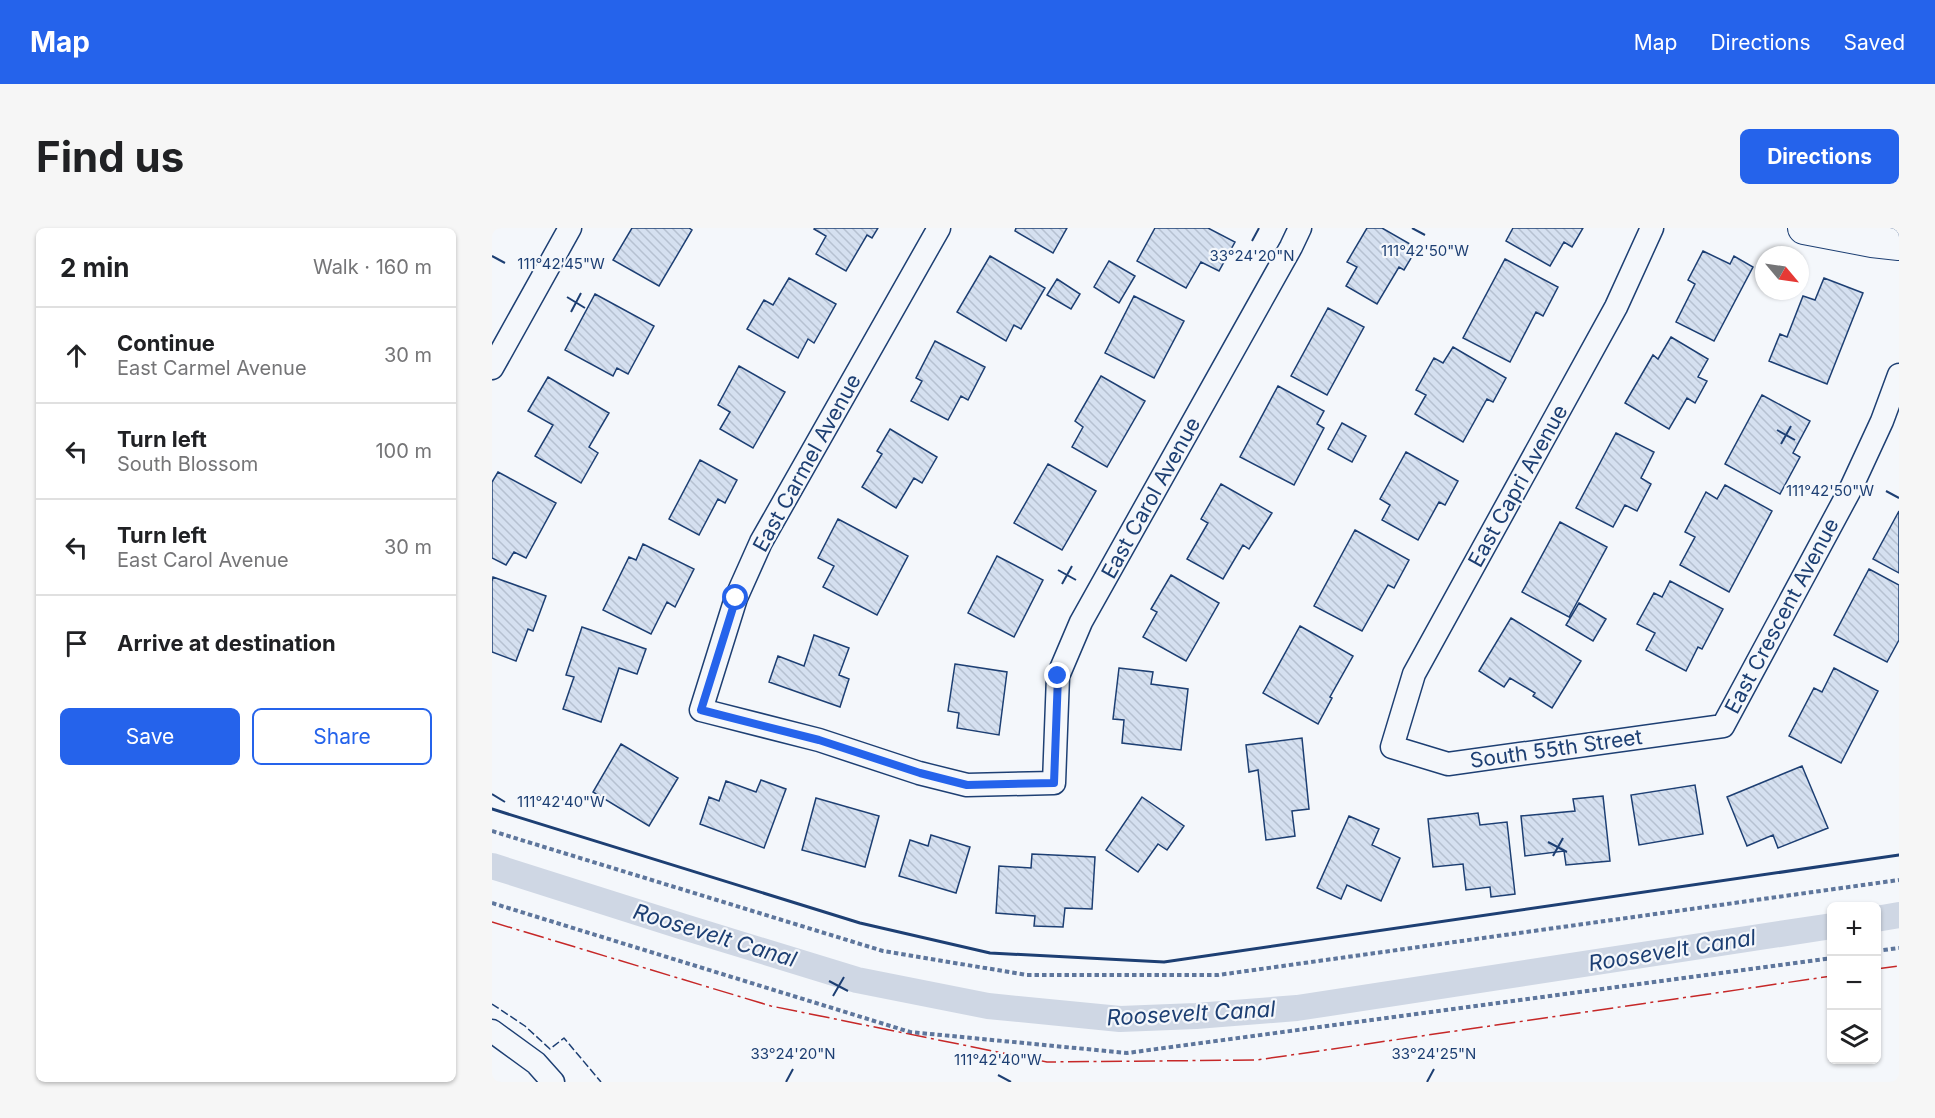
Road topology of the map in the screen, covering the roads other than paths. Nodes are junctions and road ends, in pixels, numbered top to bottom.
1 (570, 228) edge
2 (939, 228) edge
3 (1299, 228) edge
4 (1652, 228) edge
5 (1804, 228) edge
6 (1899, 244) edge
7 (492, 368) edge
8 (1899, 375) edge
9 (1723, 726) joint
10 (1392, 747) joint
11 (1054, 783) joint
12 (492, 1030) edge
13 (553, 1082) edge

1 - 7 street
2 - 11 street, East Carmel Avenue
3 - 11 street, East Carol Avenue
4 - 10 street, East Capri Avenue
5 - 6 street
8 - 9 street, East Crescent Avenue
9 - 10 street, South 55th Street
12 - 13 street

